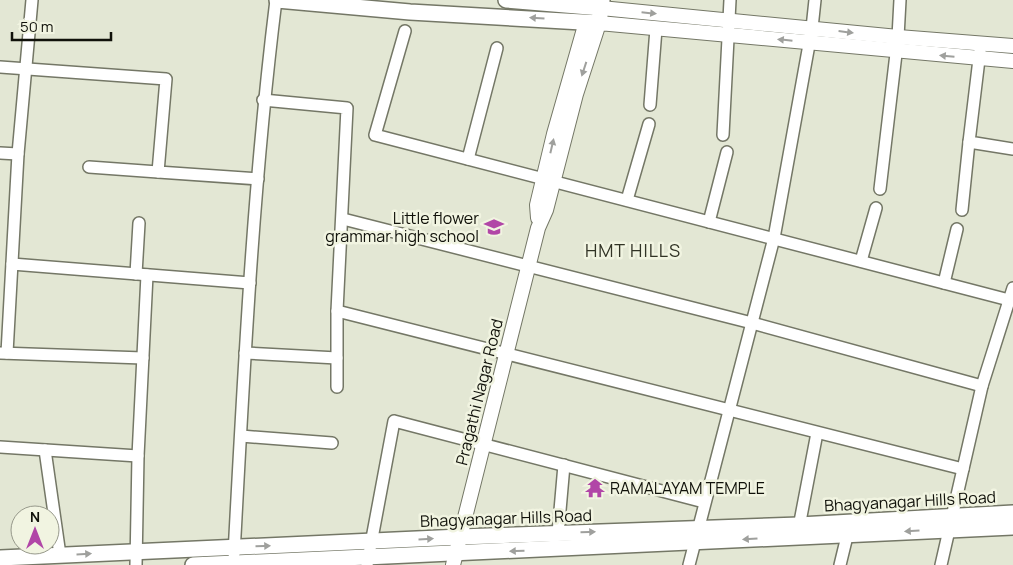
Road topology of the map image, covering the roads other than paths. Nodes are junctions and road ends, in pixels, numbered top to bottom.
1 (32, 0) edge
2 (276, 0) edge
3 (506, 0) edge
4 (730, 0) edge
5 (815, 0) edge
6 (900, 0) edge
7 (594, 10) edge
8 (728, 20) junction
9 (812, 28) junction
10 (656, 29) junction
11 (404, 31) dead end
12 (726, 34) junction
13 (810, 42) junction
14 (897, 44) junction
15 (981, 44) junction
16 (1013, 46) edge
17 (497, 48) dead end
18 (980, 59) junction
19 (1013, 61) edge
20 (0, 67) edge
21 (26, 69) junction
22 (263, 100) junction
23 (650, 105) dead end
24 (649, 124) dead end
25 (723, 136) dead end
26 (969, 142) junction
27 (1013, 149) edge
28 (727, 152) dead end
29 (0, 153) edge
30 (18, 154) junction
31 (468, 159) junction
32 (89, 168) dead end
33 (158, 172) junction
34 (258, 179) junction
35 (549, 180) junction
36 (880, 189) dead end
37 (627, 200) junction
38 (876, 208) dead end
39 (962, 210) dead end
40 (343, 219) junction
41 (709, 222) junction
42 (139, 223) dead end
43 (957, 229) dead end
44 (774, 238) junction
45 (861, 261) junction
46 (12, 264) junction
47 (529, 266) junction
48 (142, 274) junction
49 (250, 283) junction
50 (944, 283) junction
51 (1011, 294) edge
52 (337, 311) junction
53 (752, 323) junction
54 (3, 353) edge
55 (245, 354) junction
56 (507, 354) junction
57 (143, 358) junction
58 (337, 358) junction
59 (337, 386) dead end
60 (982, 386) junction
61 (729, 410) junction
62 (817, 433) junction
63 (241, 436) junction
64 (332, 443) dead end
65 (484, 444) junction
66 (0, 447) edge
67 (45, 450) junction
68 (138, 456) junction
69 (564, 464) junction
70 (962, 469) junction
71 (704, 502) junction
72 (53, 505) edge
73 (1013, 513) edge
74 (951, 523) junction
75 (1013, 527) edge
76 (849, 528) junction
77 (798, 530) junction
78 (558, 533) junction
79 (696, 536) junction
80 (460, 537) junction
81 (372, 541) junction
82 (235, 547) junction
83 (60, 555) joint
84 (136, 558) edge
85 (455, 559) edge
86 (6, 560) edge
87 (368, 561) edge
88 (234, 563) junction
89 (193, 565) edge
90 (689, 565) edge
91 (840, 565) edge
92 (941, 565) edge

1 - 21 street
7 -> 2 main road
2 - 22 street
3 - 7 main road
4 - 8 street
5 - 9 street
6 - 14 street
7 -> 8 street
7 - 10 street
7 - 35 street, Pragathi Nagar Road
8 - 9 street
8 - 12 street
9 - 13 street
9 -> 14 street
10 - 12 street
10 - 23 street
11 - 31 street
13 -> 12 street
12 - 25 street
13 - 14 street
13 - 44 street
14 - 15 street
18 -> 14 street
14 - 36 street
15 - 16 street
15 - 18 street
17 - 31 street
18 - 19 street
18 - 26 street
20 - 21 street
21 - 30 street
21 - 33 street
22 - 34 street
22 - 40 street
24 - 37 street
26 - 27 street
26 - 39 street
28 - 41 street
29 - 30 street
30 - 46 street
31 - 35 street
32 - 33 street
33 - 34 street
34 - 49 street
35 - 37 street
35 - 47 street, Pragathi Nagar Road
37 - 41 street
38 - 45 street
40 - 47 street
40 - 52 street
41 - 44 street
42 - 48 street
43 - 50 street
44 - 45 street
44 - 53 street
45 - 50 street
46 - 48 street
46 - 54 street
47 - 53 street
47 - 56 street, Pragathi Nagar Road
48 - 49 street
48 - 57 street
49 - 55 street
50 - 51 street
51 - 60 street
52 - 56 street
52 - 58 street
53 - 60 street
53 - 61 street
54 - 57 street
55 - 58 street
55 - 63 street
56 - 61 street
56 - 65 street, Pragathi Nagar Road
57 - 68 street
58 - 59 street
60 - 70 street
61 - 62 street
61 - 71 street
62 - 70 street
62 - 77 street
63 - 64 street
63 - 82 street
65 - 69 street
65 - 80 street, Pragathi Nagar Road
65 - 81 street
66 - 67 street
67 - 68 street
67 - 72 street
68 - 84 street
69 - 71 street
69 - 78 street
70 - 74 street
71 - 79 street
73 - 74 main road, Bhagyanagar Hills Road
74 - 75 main road, Bhagyanagar Hills Road
74 - 76 main road, Bhagyanagar Hills Road
74 - 92 street
76 - 77 main road, Bhagyanagar Hills Road
76 - 91 street
77 - 79 main road, Bhagyanagar Hills Road
78 -> 79 main road, Bhagyanagar Hills Road
78 - 80 main road, Bhagyanagar Hills Road
79 -> 85 main road, Bhagyanagar Hills Road
79 - 90 street
81 -> 80 main road, Bhagyanagar Hills Road
80 - 85 street, Pragathi Nagar Road
82 -> 81 main road, Bhagyanagar Hills Road
81 - 87 street
82 - 84 main road, Bhagyanagar Hills Road
82 - 88 street
83 -> 84 main road, Bhagyanagar Hills Road
83 - 86 main road, Bhagyanagar Hills Road
85 - 87 main road, Bhagyanagar Hills Road
87 - 88 main road, Bhagyanagar Hills Road
88 - 89 main road, Bhagyanagar Hills Road

